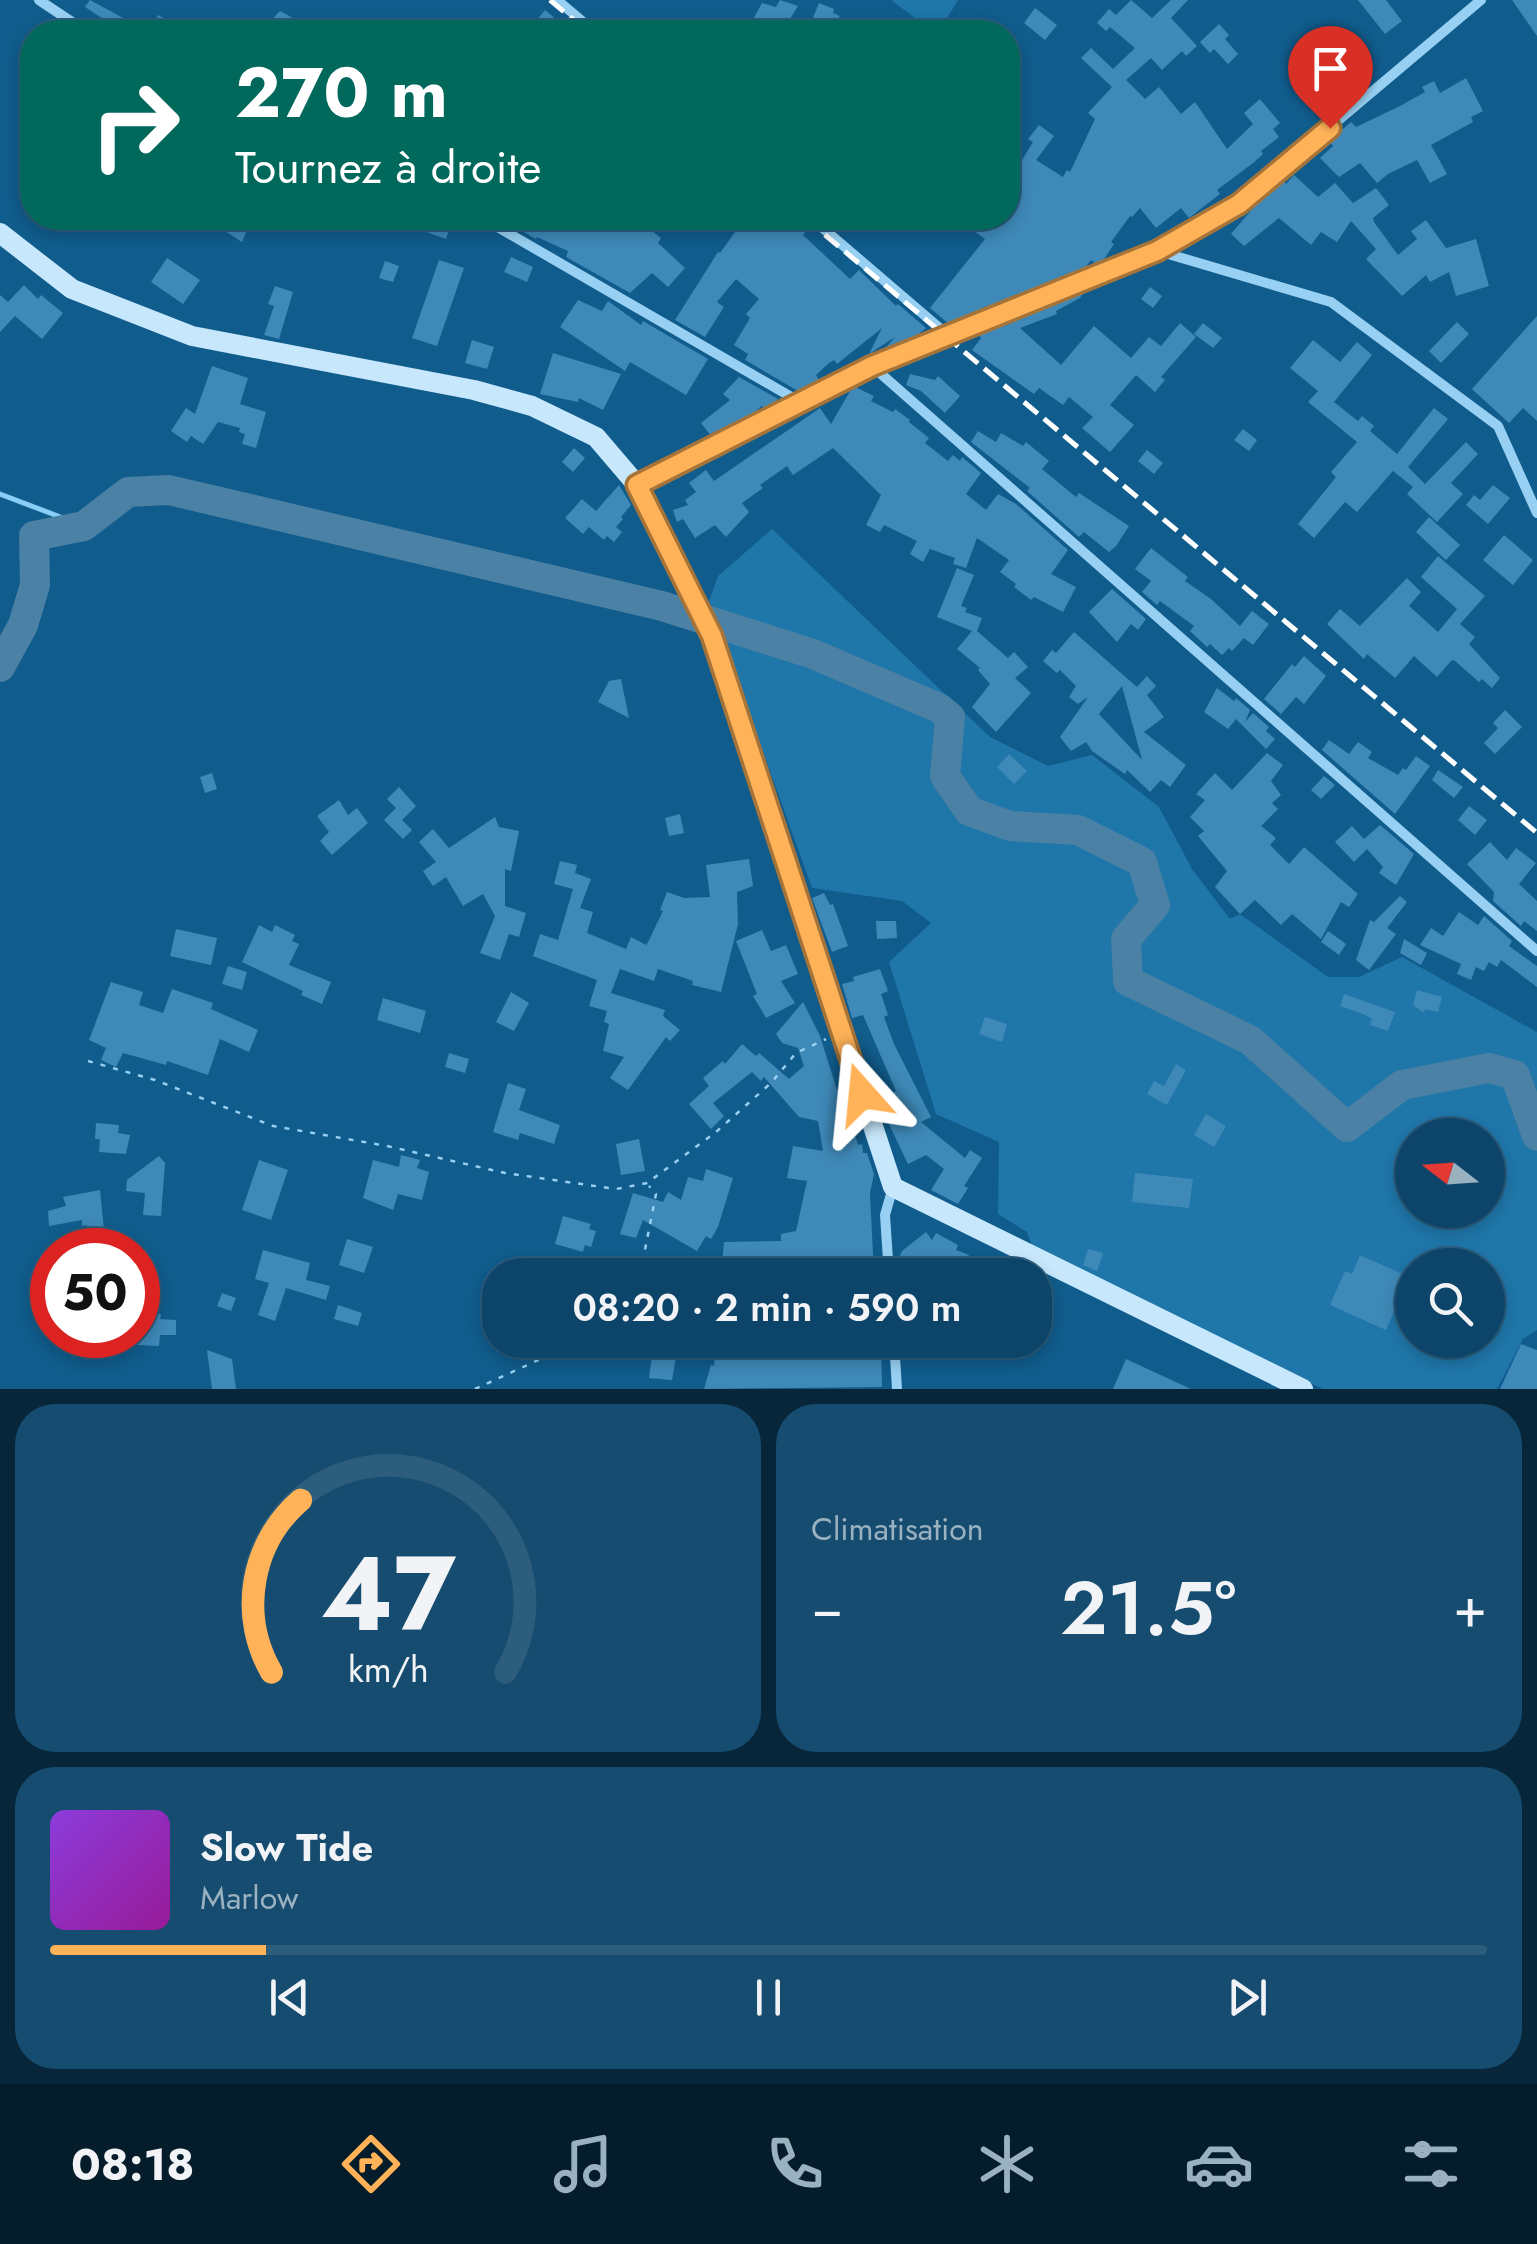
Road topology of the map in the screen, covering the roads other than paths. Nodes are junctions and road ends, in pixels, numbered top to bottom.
1 (39, 0) edge
2 (557, 0) edge
3 (1481, 0) edge
4 (70, 20) edge
5 (581, 20) edge
6 (503, 230) edge
7 (825, 230) edge
8 (0, 232) edge
9 (1157, 251) junction
10 (950, 337) junction
11 (872, 366) junction
12 (800, 402) junction
13 (637, 485) junction
14 (1537, 512) edge
15 (1537, 951) edge
16 (892, 1188) junction
17 (888, 1258) edge
18 (895, 1358) edge
19 (897, 1389) edge
20 (1303, 1389) edge

1 - 4 street
2 - 5 street
3 - 9 street
6 - 12 street
7 - 10 street
8 - 13 main road
9 - 10 street
9 - 14 street
10 - 11 street
11 - 12 street
11 - 15 street
12 - 13 street
13 - 16 main road
16 - 17 street
16 - 20 main road
18 - 19 street

